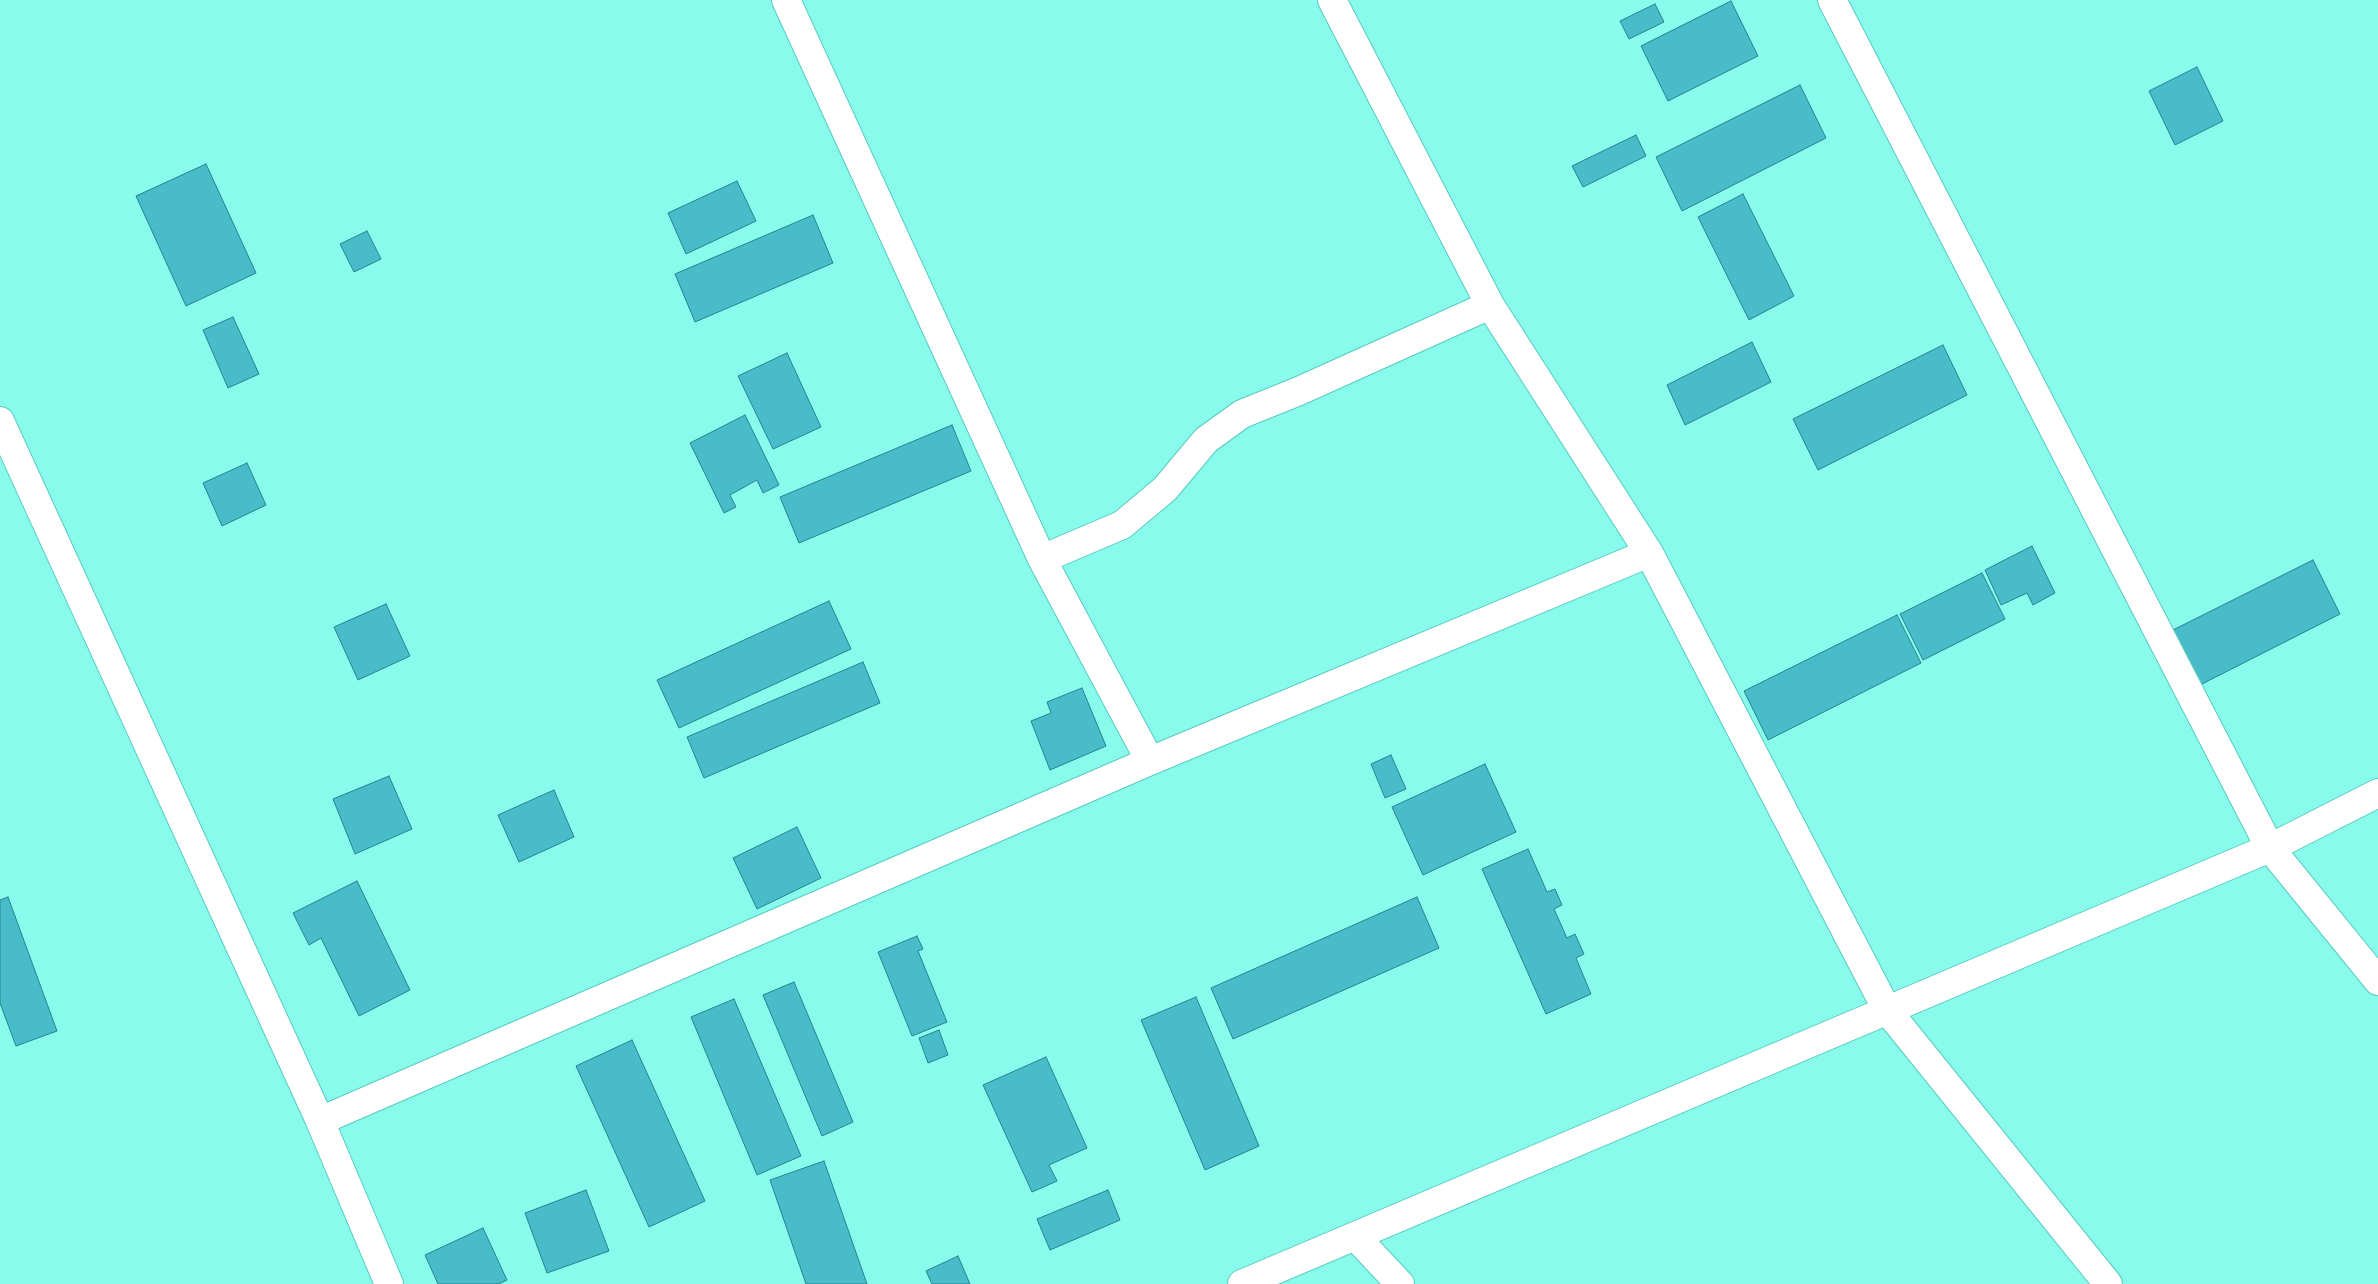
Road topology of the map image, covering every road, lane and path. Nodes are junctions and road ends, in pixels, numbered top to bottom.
1 (786, 0) edge
2 (1332, 0) edge
3 (1832, 0) edge
4 (1490, 305) junction
5 (0, 421) edge
6 (1649, 553) junction
7 (1042, 559) junction
8 (1150, 761) junction
9 (2378, 792) edge
10 (2270, 848) junction
11 (2378, 981) edge
12 (1887, 1010) junction
13 (320, 1121) junction
14 (1355, 1236) junction
15 (389, 1284) edge
16 (1242, 1284) edge
17 (1400, 1284) edge
18 (2108, 1284) edge

1 - 7 street
2 - 4 street
3 - 10 street
4 - 6 street
4 - 7 street
5 - 13 street
6 - 8 street
6 - 12 street
7 - 8 street
8 - 13 street
9 - 10 street
10 - 11 street
10 - 12 street
12 - 14 street
12 - 18 street
13 - 15 street
14 - 16 street
14 - 17 street

